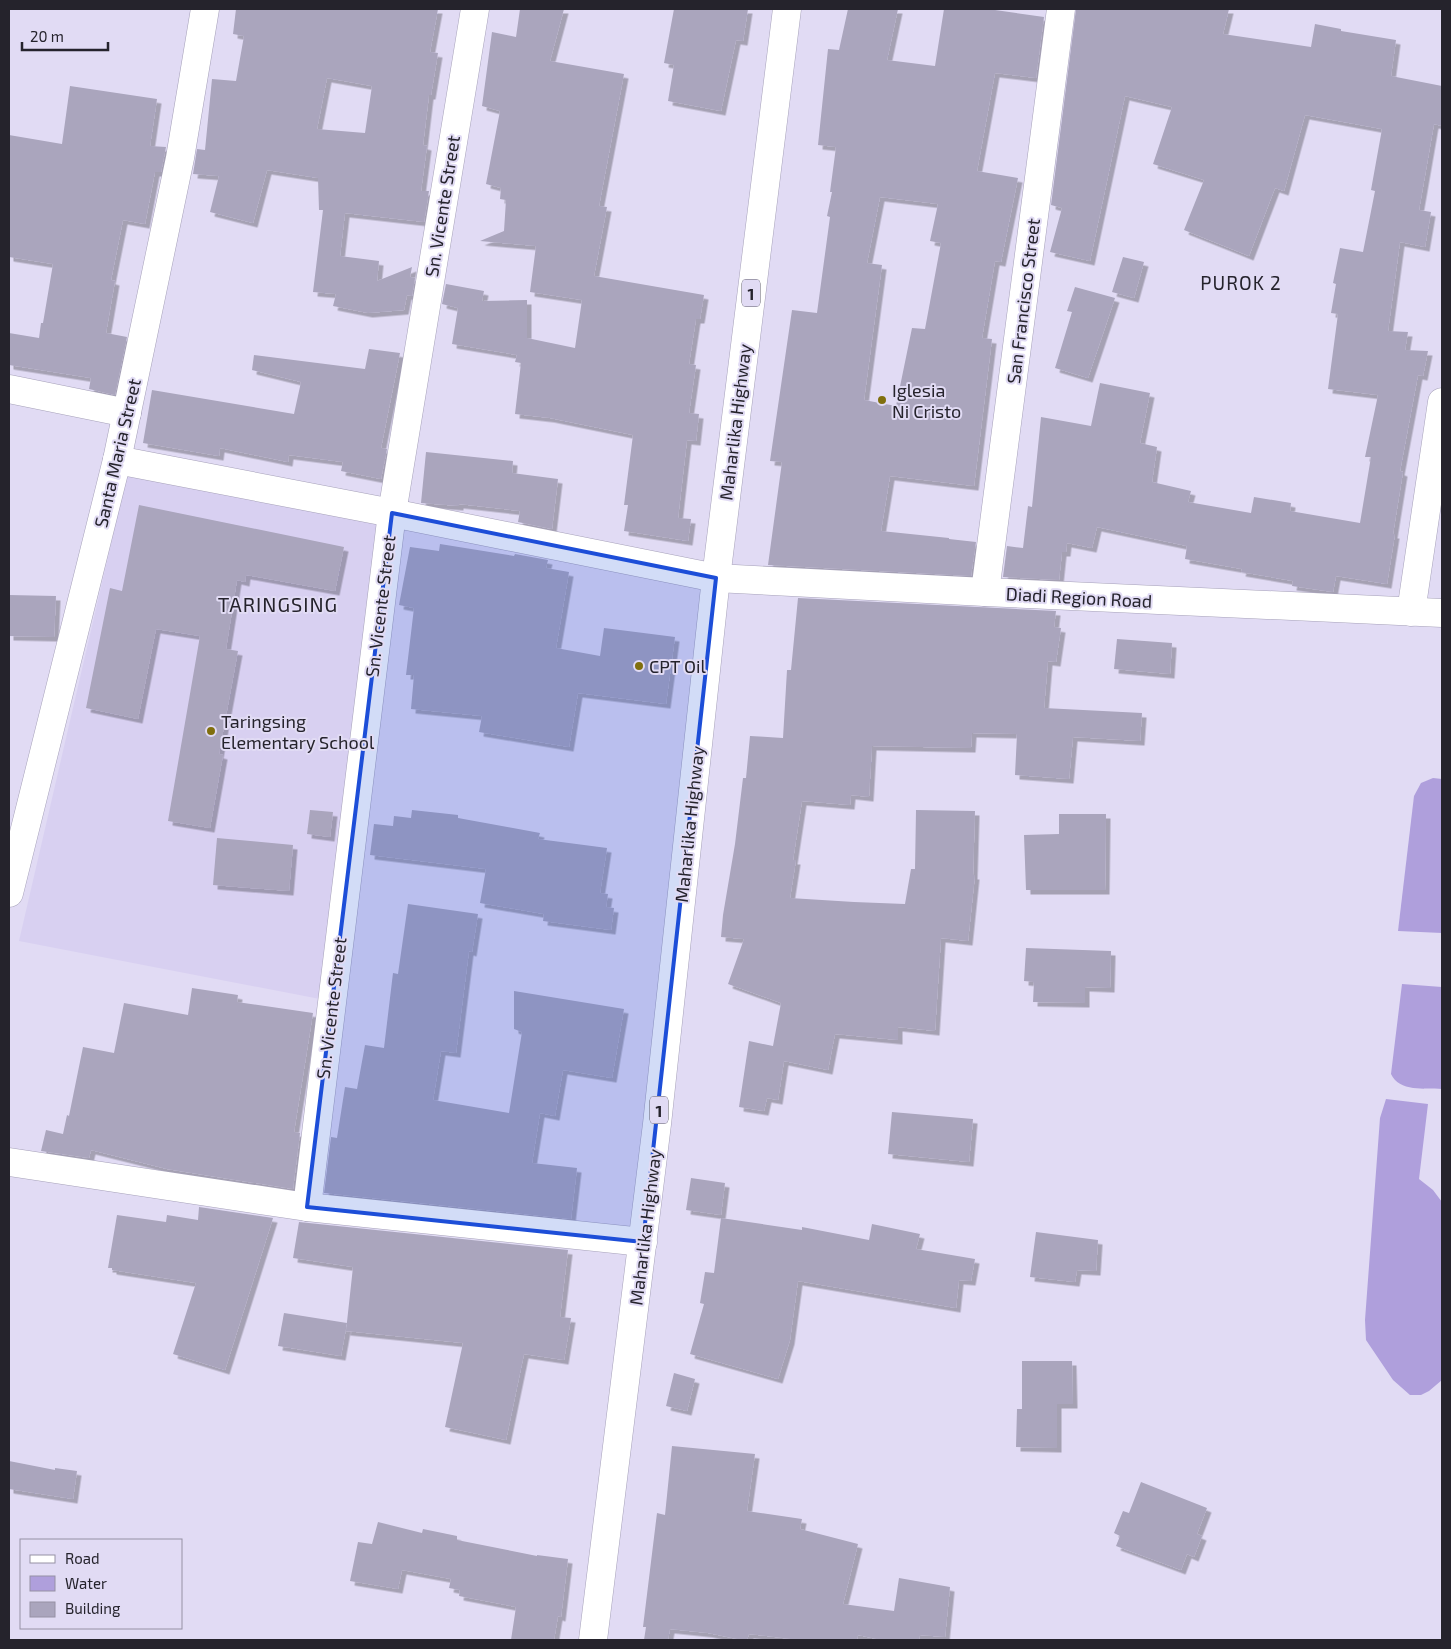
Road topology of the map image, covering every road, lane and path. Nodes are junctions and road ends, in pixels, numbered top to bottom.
1 (204, 9) edge
2 (475, 9) edge
3 (787, 9) edge
4 (1061, 9) edge
5 (9, 389) edge
6 (1442, 402) edge
7 (127, 413) junction
8 (117, 460) junction
9 (392, 513) junction
10 (716, 578) junction
11 (985, 592) junction
12 (1411, 612) junction
13 (1442, 613) edge
14 (9, 893) edge
15 (9, 1162) edge
16 (306, 1207) junction
17 (643, 1242) junction
18 (593, 1640) edge

1 - 7 main road, Santa Maria Street
2 - 9 main road, Sn. Vicente Street
3 - 10 main road, Maharlika Highway / 1
4 - 11 main road, San Francisco Street
5 - 7 main road
6 - 12 main road
7 - 8 main road, Santa Maria Street
8 - 9 main road, Diadi Region Road
8 - 14 main road, Santa Maria Street
9 - 10 main road, Diadi Region Road
9 - 16 main road, Sn. Vicente Street
10 - 11 main road, Diadi Region Road
10 - 17 main road, Maharlika Highway / 1
11 - 12 main road, Diadi Region Road
12 - 13 main road, Diadi Region Road
15 - 16 main road
16 - 17 main road
17 - 18 main road, Maharlika Highway / 1

